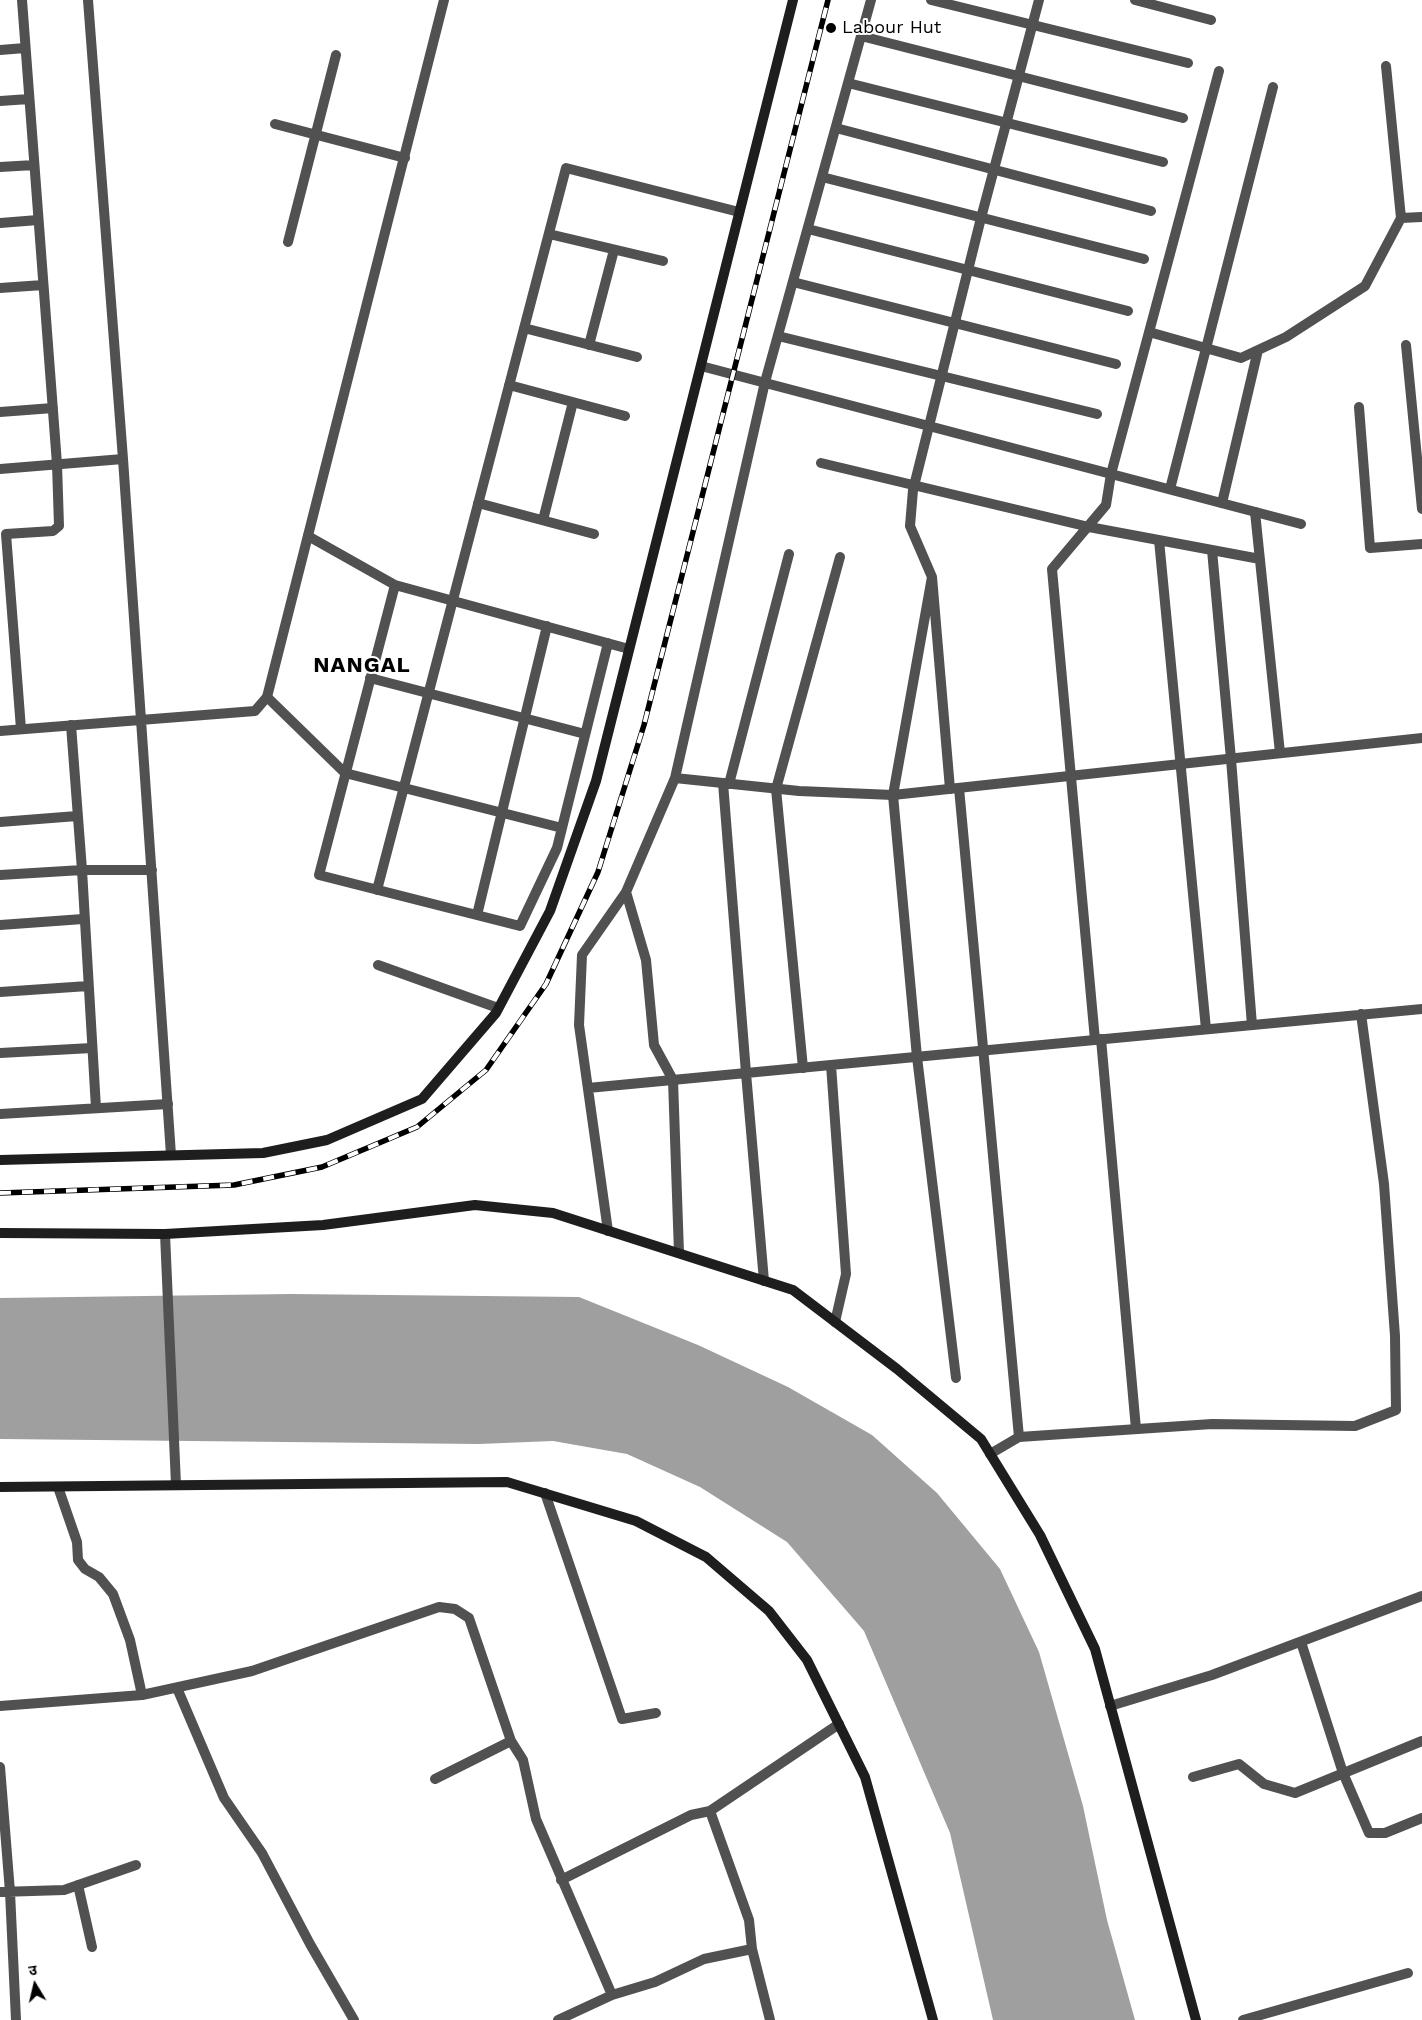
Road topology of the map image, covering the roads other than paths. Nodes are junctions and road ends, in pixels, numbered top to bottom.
1 (22, 0) edge
2 (88, 0) edge
3 (444, 0) edge
4 (793, 0) edge
5 (872, 0) edge
6 (930, 0) edge
7 (1039, 0) edge
8 (1135, 0) edge
9 (1211, 20) dead end
10 (1033, 24) junction
11 (861, 36) junction
12 (25, 48) junction
13 (0, 50) edge
14 (336, 55) dead end
15 (1188, 63) dead end
16 (1386, 66) dead end
17 (1218, 72) dead end
18 (1020, 76) junction
19 (848, 83) junction
20 (1273, 88) dead end
21 (29, 99) junction
22 (0, 101) edge
23 (1183, 118) dead end
24 (1008, 123) junction
25 (275, 124) dead end
26 (836, 128) junction
27 (315, 134) junction
28 (405, 158) junction
29 (1163, 162) dead end
30 (34, 165) junction
31 (0, 168) edge
32 (995, 170) junction
33 (822, 177) junction
34 (1151, 210) dead end
35 (739, 212) junction
36 (1422, 217) edge
37 (981, 218) junction
38 (1402, 218) junction
39 (38, 220) junction
40 (0, 223) edge
41 (808, 229) junction
42 (549, 234) junction
43 (288, 242) dead end
44 (614, 250) junction
45 (1144, 260) dead end
46 (663, 261) dead end
47 (968, 270) junction
48 (793, 282) junction
49 (43, 285) junction
50 (0, 288) edge
51 (1128, 311) dead end
52 (955, 323) junction
53 (524, 328) junction
54 (1149, 332) junction
55 (778, 336) junction
56 (589, 345) junction
57 (1406, 345) dead end
58 (1206, 348) junction
59 (1258, 350) junction
60 (637, 357) dead end
61 (1116, 364) dead end
62 (701, 366) junction
63 (942, 376) junction
64 (765, 382) junction
65 (509, 385) junction
66 (573, 402) junction
67 (1360, 407) dead end
68 (53, 408) junction
69 (0, 412) edge
70 (1097, 414) dead end
71 (625, 416) dead end
72 (929, 426) junction
73 (124, 459) junction
74 (821, 463) dead end
75 (57, 464) junction
76 (0, 469) edge
77 (1111, 474) junction
78 (914, 486) junction
79 (1170, 490) junction
80 (478, 503) junction
81 (1222, 503) junction
82 (1422, 509) edge
83 (1256, 512) junction
84 (543, 520) junction
85 (1301, 524) dead end
86 (1089, 527) junction
87 (3, 534) edge
88 (594, 534) dead end
89 (308, 536) junction
90 (1159, 540) junction
91 (1422, 544) edge
92 (1212, 550) junction
93 (789, 554) dead end
94 (840, 557) dead end
95 (1260, 559) junction
96 (932, 577) junction
97 (395, 585) junction
98 (453, 601) junction
99 (547, 626) junction
100 (608, 643) junction
101 (629, 649) junction
102 (370, 678) junction
103 (428, 693) junction
104 (267, 697) junction
105 (524, 718) junction
106 (142, 720) junction
107 (71, 725) junction
108 (21, 730) junction
109 (0, 731) edge
110 (586, 734) junction
111 (1422, 738) edge
112 (1280, 753) junction
113 (1232, 759) junction
114 (1180, 764) junction
115 (345, 773) junction
116 (1072, 776) junction
117 (674, 778) junction
118 (726, 784) junction
119 (404, 788) junction
120 (776, 788) junction
121 (954, 788) junction
122 (893, 795) junction
123 (502, 812) junction
124 (77, 816) junction
125 (0, 822) edge
126 (562, 828) junction
127 (82, 870) junction
128 (152, 870) junction
129 (0, 875) edge
130 (377, 890) junction
131 (626, 892) junction
132 (477, 915) junction
133 (83, 919) junction
134 (0, 925) edge
135 (378, 965) dead end
136 (88, 986) junction
137 (0, 992) edge
138 (498, 1008) junction
139 (1422, 1008) edge
140 (1361, 1014) junction
141 (1252, 1025) junction
142 (1206, 1029) junction
143 (1098, 1040) junction
144 (92, 1048) junction
145 (984, 1050) junction
146 (0, 1053) edge
147 (917, 1057) junction
148 (831, 1065) junction
149 (803, 1068) junction
150 (746, 1073) junction
151 (672, 1080) junction
152 (588, 1088) junction
153 (168, 1104) junction
154 (96, 1108) junction
155 (0, 1114) edge
156 (171, 1155) junction
157 (0, 1160) edge
158 (608, 1231) junction
159 (0, 1233) edge
160 (164, 1234) junction
161 (679, 1253) junction
162 (764, 1281) junction
163 (834, 1322) junction
164 (956, 1378) dead end
165 (1136, 1429) junction
166 (1019, 1437) junction
167 (990, 1454) junction
168 (176, 1485) junction
169 (0, 1487) edge
170 (58, 1487) junction
171 (545, 1493) junction
172 (1422, 1596) edge
173 (1301, 1642) junction
174 (178, 1688) junction
175 (142, 1695) junction
176 (0, 1706) edge
177 (1110, 1706) junction
178 (656, 1713) dead end
179 (838, 1724) junction
180 (510, 1741) junction
181 (1422, 1742) edge
182 (0, 1767) edge
183 (1343, 1773) junction
184 (1194, 1777) dead end
185 (435, 1780) dead end
186 (710, 1811) junction
187 (1422, 1818) edge
188 (136, 1865) dead end
189 (561, 1880) junction
190 (78, 1885) junction
191 (5, 1892) edge
192 (92, 1947) dead end
193 (752, 1949) junction
194 (1408, 1973) dead end
195 (612, 1994) junction
196 (16, 2020) edge
197 (354, 2020) edge
198 (558, 2020) edge
199 (770, 2020) edge
200 (933, 2020) edge
201 (1196, 2020) edge
202 (1243, 2020) edge

1 - 12 street
2 - 73 street
3 - 28 street
4 - 35 street
5 - 11 street
6 - 10 street
7 - 10 street
8 - 9 street
10 - 15 street
10 - 18 street
11 - 18 street
11 - 19 street
12 - 13 street
12 - 21 street
14 - 27 street
16 - 38 street
17 - 54 street
18 - 23 street
18 - 24 street
19 - 24 street
19 - 26 street
20 - 58 street
21 - 22 street
21 - 30 street
24 - 29 street
24 - 32 street
25 - 27 street
26 - 32 street
26 - 33 street
27 - 28 street
27 - 43 street
28 - 89 street
30 - 31 street
30 - 39 street
32 - 34 street
32 - 37 street
33 - 37 street
33 - 41 street
35 - 42 street
35 - 62 street
36 - 38 street
37 - 45 street
37 - 47 street
38 - 59 street
39 - 40 street
39 - 49 street
41 - 47 street
41 - 48 street
42 - 44 street
42 - 53 street
44 - 46 street
44 - 56 street
47 - 51 street
47 - 52 street
48 - 52 street
48 - 55 street
49 - 50 street
49 - 68 street
52 - 61 street
52 - 63 street
53 - 56 street
53 - 65 street
54 - 58 street
54 - 77 street
55 - 63 street
55 - 64 street
56 - 60 street
57 - 82 street
58 - 59 street
58 - 79 street
59 - 81 street
62 - 64 street
62 - 101 street
63 - 70 street
63 - 72 street
64 - 72 street
64 - 117 street
65 - 66 street
65 - 80 street
66 - 71 street
66 - 84 street
67 - 91 street
68 - 69 street
68 - 75 street
72 - 77 street
72 - 78 street
73 - 75 street
73 - 106 street
74 - 78 street
75 - 76 street
75 - 87 street
77 - 79 street
77 - 86 street
78 - 86 street
78 - 96 street
79 - 81 street
80 - 84 street
80 - 98 street
81 - 83 street
83 - 85 street
83 - 95 street
84 - 88 street
86 - 90 street
86 - 116 street
87 - 108 street
89 - 97 street
89 - 104 street
90 - 92 street
90 - 114 street
92 - 95 street
92 - 113 street
93 - 118 street
94 - 120 street
95 - 112 street
96 - 121 street
96 - 122 street
97 - 98 street
97 - 102 street
98 - 99 street
98 - 103 street
99 - 100 street
99 - 105 street
100 - 101 street
100 - 110 street
101 - 138 street
102 - 103 street
102 - 115 street
103 - 105 street
103 - 119 street
104 - 106 street
104 - 115 street
105 - 110 street
105 - 123 street
106 - 107 street
106 - 128 street
107 - 108 street
107 - 124 street
108 - 109 street
110 - 126 street
111 - 112 street
112 - 113 street
113 - 114 street
113 - 141 street
114 - 116 street
114 - 142 street
115 - 119 street
115 - 130 street
116 - 121 street
116 - 143 street
117 - 118 street
117 - 131 street
118 - 120 street
118 - 150 street
119 - 123 street
119 - 130 street
120 - 122 street
120 - 149 street
121 - 122 street
121 - 145 street
122 - 147 street
123 - 126 street
123 - 132 street
124 - 125 street
124 - 127 street
126 - 132 street
127 - 128 street
127 - 129 street
127 - 133 street
128 - 153 street
130 - 132 street
131 - 151 street
131 - 152 street
133 - 134 street
133 - 136 street
135 - 138 street
136 - 137 street
136 - 144 street
138 - 156 street
139 - 140 street
140 - 141 street
140 - 165 street
141 - 142 street
142 - 143 street
143 - 145 street
143 - 165 street
144 - 146 street
144 - 154 street
145 - 147 street
145 - 166 street
147 - 148 street
147 - 164 street
148 - 149 street
148 - 163 street
149 - 150 street
150 - 151 street
150 - 162 street
151 - 152 street
151 - 161 street
152 - 158 street
153 - 154 street
153 - 156 street
154 - 155 street
156 - 157 street
158 - 160 street
158 - 161 street
159 - 160 street
160 - 168 street
161 - 162 street
162 - 163 street
163 - 167 street
165 - 166 street
166 - 167 street
167 - 177 street
168 - 170 street
168 - 171 street
169 - 170 street
170 - 175 street
171 - 178 street
171 - 179 street
172 - 173 street
173 - 177 street
173 - 183 street
174 - 175 street
174 - 180 street
174 - 197 street
175 - 176 street
177 - 201 street
179 - 186 street
179 - 200 street
180 - 185 street
180 - 189 street
181 - 183 street
182 - 191 street
183 - 184 street
183 - 187 street
186 - 189 street
186 - 193 street
188 - 190 street
189 - 195 street
190 - 191 street
190 - 192 street
191 - 196 street
193 - 195 street
193 - 199 street
194 - 202 street
195 - 198 street

